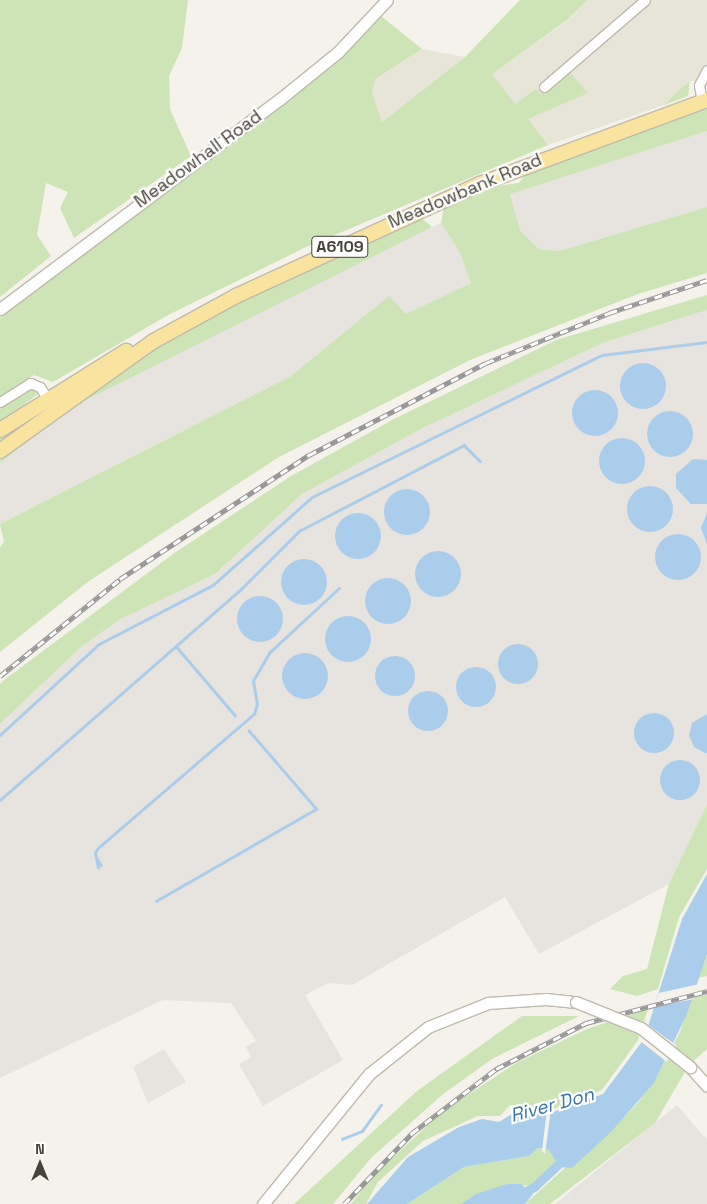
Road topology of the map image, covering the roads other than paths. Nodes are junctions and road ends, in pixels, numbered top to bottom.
1 (387, 0) edge
2 (645, 0) edge
3 (707, 70) edge
4 (544, 87) dead end
5 (705, 100) edge
6 (0, 309) edge
7 (152, 342) junction
8 (47, 398) junction
9 (0, 402) edge
10 (56, 412) junction
11 (0, 430) edge
12 (0, 451) edge
13 (706, 1086) edge
14 (263, 1204) edge

1 - 6 street, Meadowhall Road
2 - 4 street
3 - 5 street
5 - 7 main road, Meadowbank Road / A6109
7 - 8 main road, A6109
7 - 10 main road, A6109
8 - 9 street
8 - 10 street
8 - 11 main road, A6109
10 - 12 main road, A6109
13 - 14 street, bridge

